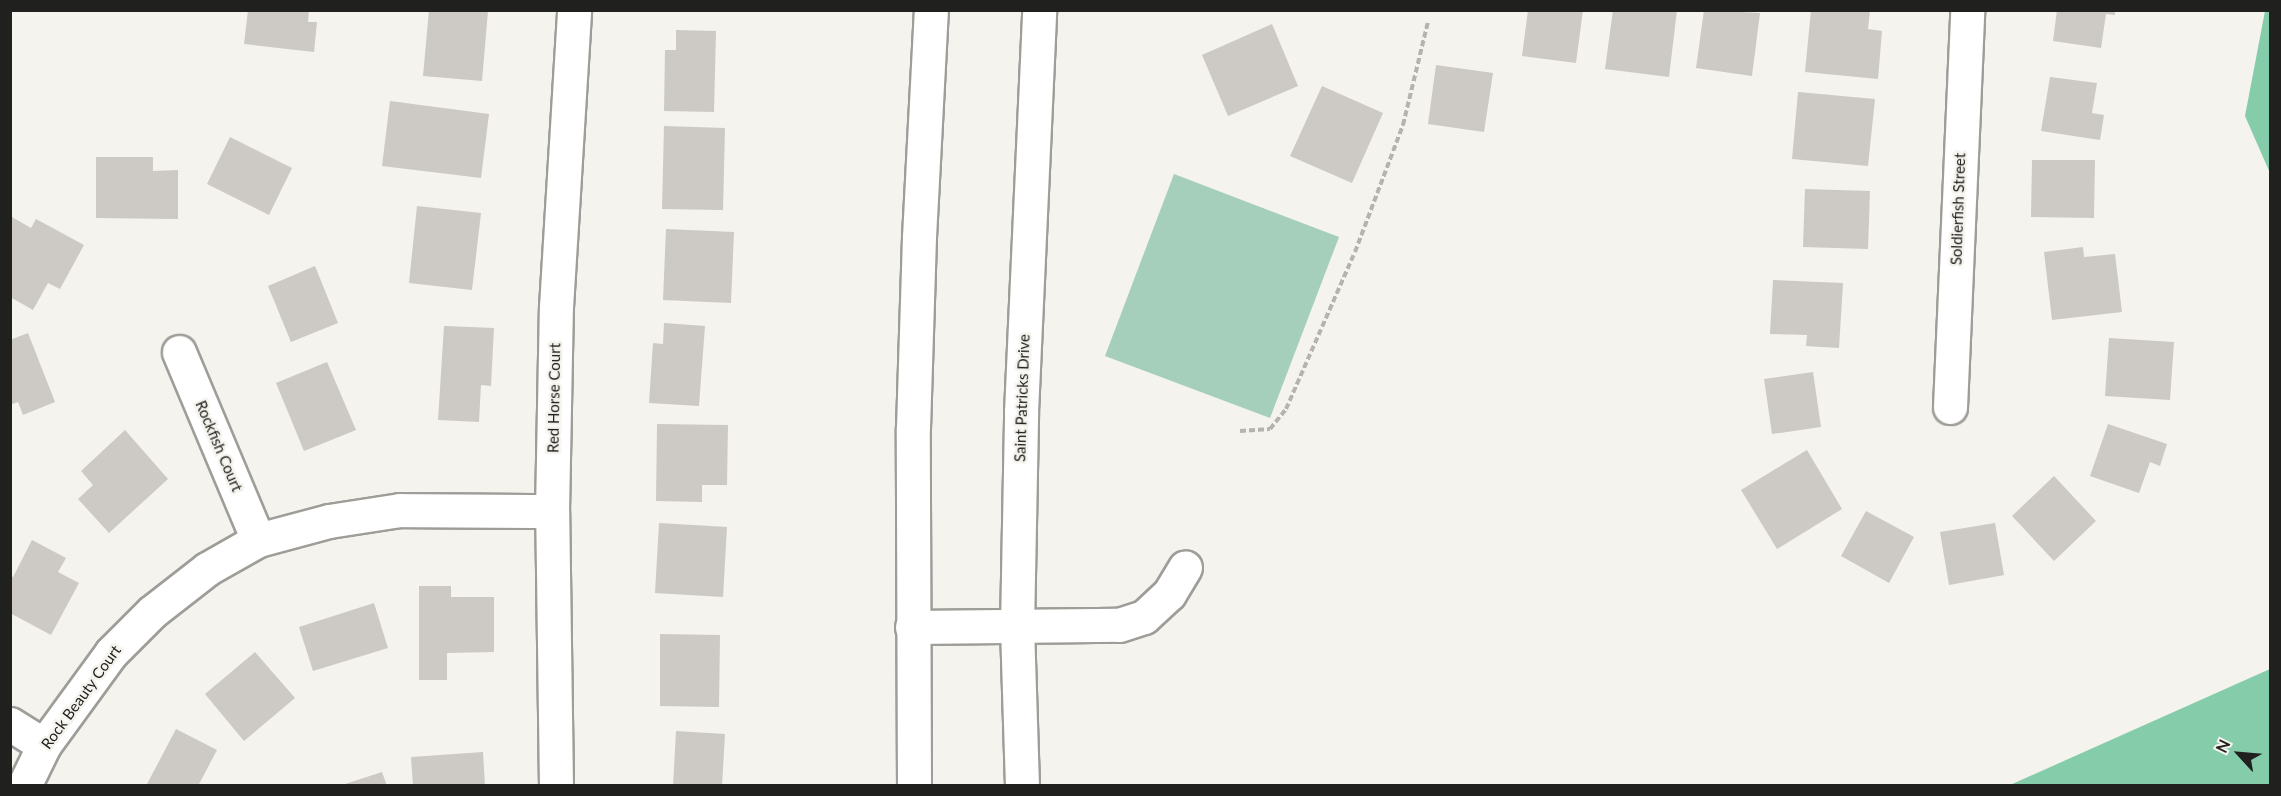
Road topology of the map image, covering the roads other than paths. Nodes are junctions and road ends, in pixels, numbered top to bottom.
1 (574, 10) edge
2 (931, 10) edge
3 (1039, 10) edge
4 (1967, 10) edge
5 (179, 351) dead end
6 (1950, 407) dead end
7 (552, 511) junction
8 (258, 540) junction
9 (1185, 567) dead end
10 (912, 627) junction
11 (1017, 628) junction
12 (10, 724) edge
13 (44, 745) junction
14 (24, 786) edge
15 (556, 786) edge
16 (914, 786) edge
17 (1022, 786) edge

1 - 7 street, Red Horse Court
2 - 10 street
3 - 11 street, Saint Patricks Drive
4 - 6 street, Soldierfish Street
5 - 8 street, Rockfish Court
7 - 8 street, Rock Beauty Court
7 - 15 street, Red Horse Court
8 - 13 street, Rock Beauty Court
9 - 11 street
10 - 11 street
10 - 16 street
11 - 17 street, Saint Patricks Drive
12 - 13 street
13 - 14 street, Rock Beauty Court

